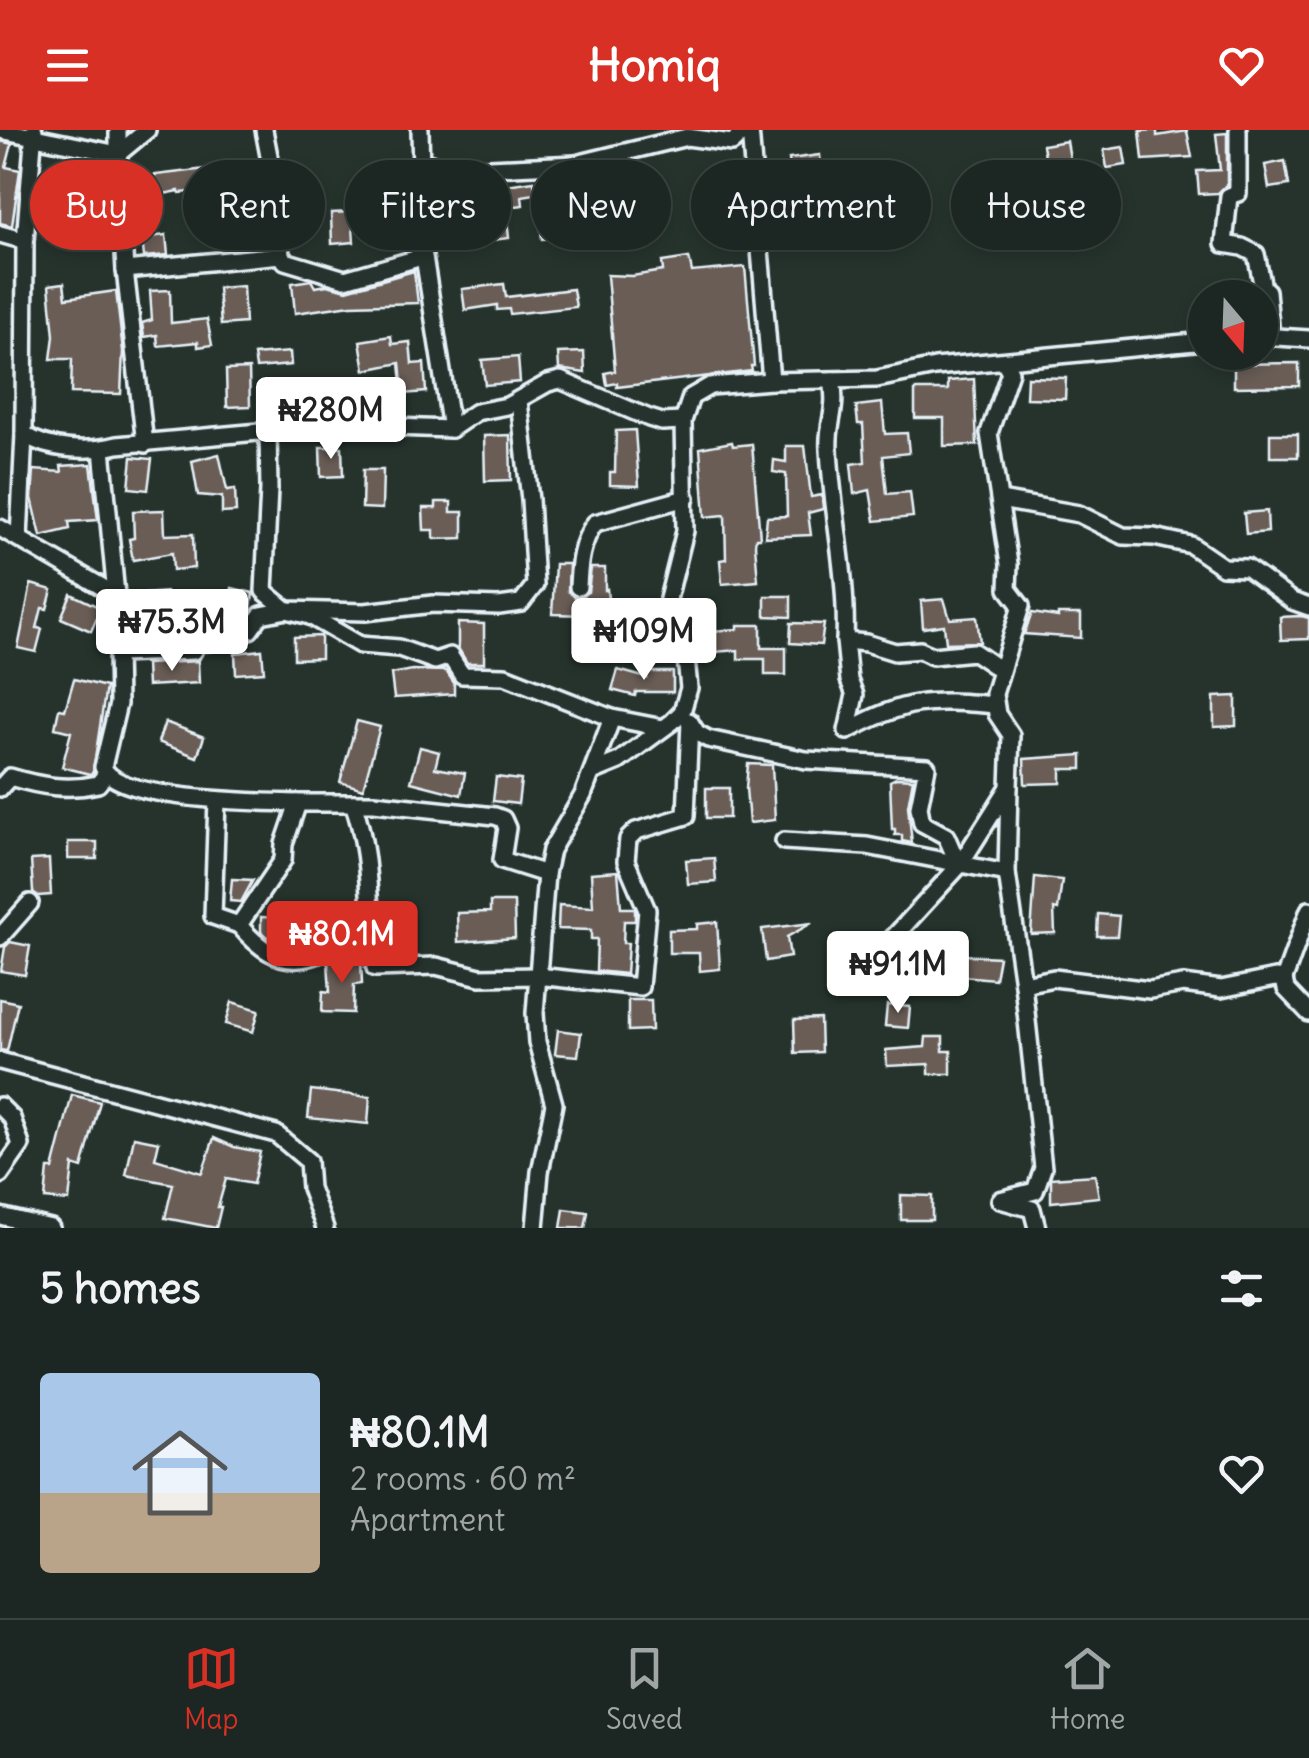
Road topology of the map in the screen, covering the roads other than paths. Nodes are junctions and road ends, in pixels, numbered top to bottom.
1 (0, 130) edge
2 (118, 130) edge
3 (147, 130) edge
4 (264, 130) edge
5 (420, 130) edge
6 (748, 130) edge
7 (1238, 130) edge
8 (34, 134) edge
9 (118, 154) junction
10 (422, 160) edge
11 (592, 160) edge
12 (0, 234) edge
13 (26, 240) junction
14 (423, 250) joint
15 (282, 254) junction
16 (124, 270) junction
17 (1261, 280) edge
18 (1278, 337) edge
19 (1309, 339) edge
20 (1188, 343) edge
21 (1004, 361) junction
22 (832, 380) junction
23 (771, 381) junction
24 (519, 401) junction
25 (683, 421) junction
26 (451, 429) junction
27 (268, 432) junction
28 (24, 434) junction
29 (146, 444) junction
30 (102, 449) junction
31 (686, 498) junction
32 (1000, 500) junction
33 (0, 528) edge
34 (18, 538) junction
35 (578, 587) dead end
36 (116, 594) junction
37 (1309, 607) edge
38 (287, 610) junction
39 (845, 641) junction
40 (118, 654) junction
41 (999, 670) junction
42 (994, 705) junction
43 (686, 717) junction
44 (612, 718) junction
45 (663, 728) junction
46 (592, 772) junction
47 (106, 774) junction
48 (1010, 787) junction
49 (0, 788) edge
50 (217, 800) junction
51 (298, 803) junction
52 (353, 803) junction
53 (784, 841) dead end
54 (958, 866) junction
55 (1008, 873) junction
56 (546, 874) junction
57 (30, 902) dead end
58 (1309, 910) edge
59 (239, 925) junction
60 (0, 936) edge
61 (375, 968) junction
62 (537, 976) junction
63 (1284, 979) junction
64 (1024, 984) junction
65 (844, 990) dead end
66 (1309, 1014) edge
67 (0, 1062) edge
68 (0, 1106) edge
69 (0, 1175) edge
70 (0, 1216) edge
71 (50, 1228) edge
72 (325, 1228) edge
73 (535, 1228) edge
74 (1037, 1228) edge

1 - 8 street
2 - 9 street
3 - 9 street
4 - 15 street
5 - 10 street
6 - 11 street
6 - 23 street
7 - 17 street
8 - 9 street
8 - 13 street
9 - 16 street
12 - 13 street
13 - 28 street
14 - 15 street
14 - 26 street
15 - 16 street
16 - 29 street
18 - 19 street
20 - 21 street
21 - 22 street
21 - 32 street
22 - 23 street
22 - 39 street
23 - 25 street
24 - 25 street
24 - 26 street
24 - 38 street
25 - 31 street
26 - 27 street
27 - 29 street
27 - 38 street
28 - 30 street
28 - 34 street
29 - 30 street
30 - 36 street
31 - 35 street
31 - 43 street
32 - 37 street
32 - 41 street
33 - 34 street
34 - 36 street
36 - 40 street
38 - 40 street
38 - 44 street
39 - 41 street
39 - 42 street
40 - 47 street
41 - 42 street
42 - 48 street
43 - 45 street
43 - 54 street
43 - 62 street
44 - 45 street
44 - 46 street
45 - 46 street
46 - 56 street
47 - 49 street
47 - 50 street
48 - 54 street
48 - 55 street
50 - 51 street
50 - 59 street
51 - 52 street
51 - 59 street
52 - 56 street
52 - 61 street
53 - 54 street
54 - 55 street
54 - 65 street
55 - 64 street
56 - 62 street
57 - 60 street
58 - 63 street
59 - 61 street
61 - 62 street
62 - 73 street
63 - 64 street
63 - 66 street
64 - 74 street
67 - 72 street
68 - 69 street
70 - 71 street

